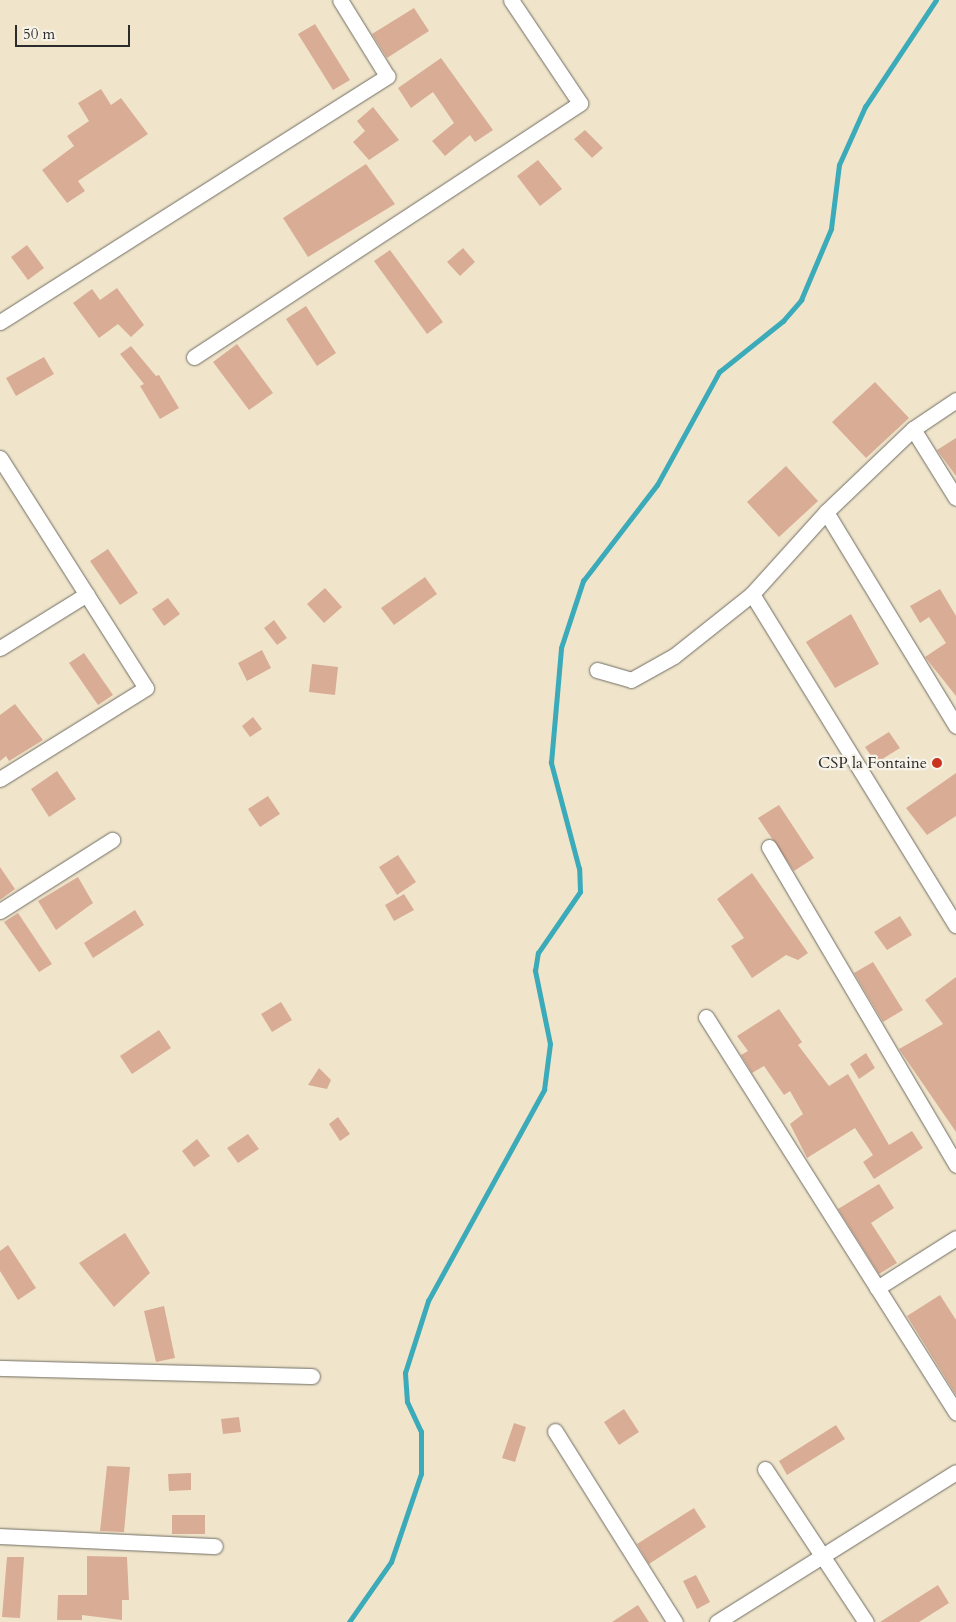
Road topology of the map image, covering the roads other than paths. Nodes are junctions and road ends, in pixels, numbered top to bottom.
1 (340, 0) edge
2 (511, 0) edge
3 (0, 322) edge
4 (194, 357) dead end
5 (956, 400) edge
6 (913, 429) junction
7 (0, 458) edge
8 (5, 478) edge
9 (956, 498) edge
10 (826, 512) junction
11 (86, 594) junction
12 (752, 594) junction
13 (0, 648) edge
14 (597, 670) dead end
15 (956, 726) edge
16 (0, 779) edge
17 (112, 840) dead end
18 (769, 847) dead end
19 (0, 911) edge
20 (956, 924) edge
21 (706, 1016) dead end
22 (956, 1165) edge
23 (956, 1238) edge
24 (877, 1288) junction
25 (0, 1368) edge
26 (312, 1376) dead end
27 (956, 1413) edge
28 (555, 1431) dead end
29 (765, 1469) dead end
30 (956, 1472) edge
31 (0, 1536) edge
32 (215, 1546) dead end
33 (823, 1556) junction
34 (675, 1622) edge
35 (717, 1622) edge
36 (866, 1622) edge

1 - 3 street
2 - 4 street
5 - 6 street
6 - 9 street
6 - 10 street
7 - 8 street
8 - 11 street
10 - 12 street
10 - 15 street
11 - 13 street
11 - 16 street
12 - 14 street
12 - 20 street
17 - 19 street
18 - 22 street
21 - 24 street
23 - 24 street
24 - 27 street
25 - 26 street
28 - 34 street
29 - 33 street
30 - 33 street
31 - 32 street
33 - 35 street
33 - 36 street

